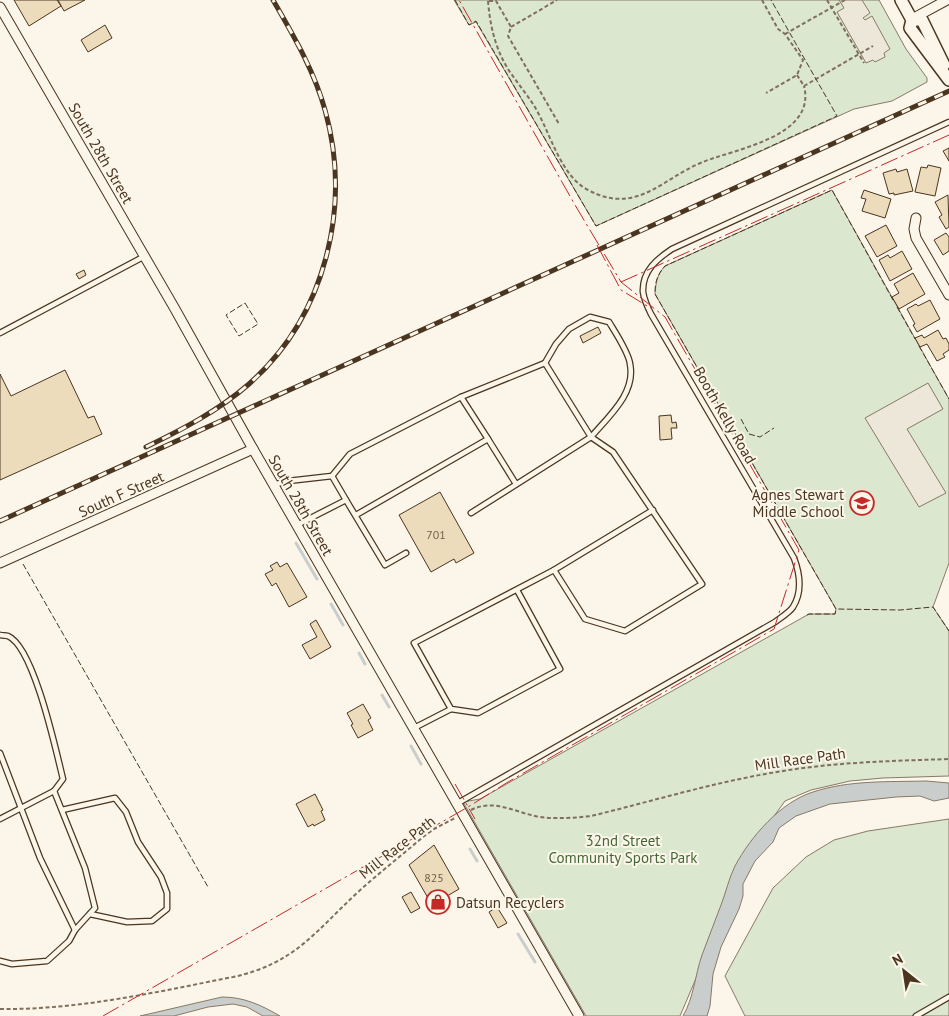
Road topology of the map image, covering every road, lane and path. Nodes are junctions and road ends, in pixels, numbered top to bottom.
1 (488, 0) edge
2 (557, 0) edge
3 (762, 0) edge
4 (828, 0) edge
5 (846, 0) edge
6 (901, 0) edge
7 (947, 0) edge
8 (0, 7) edge
9 (832, 8) junction
10 (912, 20) junction
11 (511, 27) junction
12 (786, 34) junction
13 (873, 46) dead end
14 (859, 54) junction
15 (864, 63) dead end
16 (797, 75) junction
17 (949, 75) edge
18 (949, 80) edge
19 (804, 86) junction
20 (766, 93) dead end
21 (949, 122) edge
22 (559, 124) dead end
23 (916, 218) dead end
24 (145, 256) junction
25 (949, 295) edge
26 (0, 332) edge
27 (545, 363) junction
28 (461, 396) junction
29 (592, 436) junction
30 (488, 439) junction
31 (253, 450) junction
32 (332, 476) junction
33 (273, 484) junction
34 (516, 484) junction
35 (346, 500) junction
36 (653, 510) junction
37 (471, 513) dead end
38 (356, 516) junction
39 (297, 525) junction
40 (406, 553) dead end
41 (0, 564) edge
42 (554, 570) junction
43 (517, 590) junction
44 (0, 635) edge
45 (450, 710) junction
46 (414, 728) junction
47 (0, 753) edge
48 (949, 759) edge
49 (54, 792) junction
50 (458, 803) junction
51 (21, 809) junction
52 (62, 810) junction
53 (463, 814) junction
54 (0, 819) edge
55 (90, 914) junction
56 (75, 930) junction
57 (0, 961) edge
58 (949, 997) edge
59 (0, 1009) edge
60 (579, 1016) edge
61 (916, 1016) edge

1 - 11 path
1 - 19 path
2 - 11 path
3 - 12 path
4 - 9 path
5 - 9 path
6 - 10 street
7 - 10 street
8 - 24 street, South 28th Street
9 - 12 path
9 - 14 path
10 - 17 street
10 - 18 street
11 - 22 path
12 - 16 path
13 - 14 path
14 - 15 path
14 - 19 path
16 - 19 path
16 - 20 path
21 - 50 lane, Booth Kelly Road
23 - 25 street
24 - 26 lane
24 - 31 street, South 28th Street
27 - 28 lane
27 - 29 lane
27 - 29 lane
28 - 30 lane
28 - 32 lane
29 - 34 lane
29 - 36 lane
30 - 34 lane
30 - 38 lane
31 - 33 street, South 28th Street
31 - 41 street, South F Street
32 - 33 lane
32 - 35 lane
33 - 39 street, South 28th Street
34 - 37 lane
35 - 38 lane
35 - 39 lane
36 - 42 lane
36 - 42 lane
38 - 40 lane
39 - 46 street, South 28th Street
42 - 43 lane
43 - 45 lane
43 - 45 lane
44 - 49 lane
45 - 46 lane
46 - 50 street, South 28th Street
47 - 51 lane
48 - 53 path, Mill Race Path
49 - 51 lane
49 - 52 lane
50 - 53 street, South 28th Street
51 - 54 lane
51 - 56 lane
52 - 55 lane
52 - 55 lane
53 - 59 path, Mill Race Path
53 - 60 street, South 28th Street
55 - 56 lane
56 - 57 lane
58 - 61 lane

